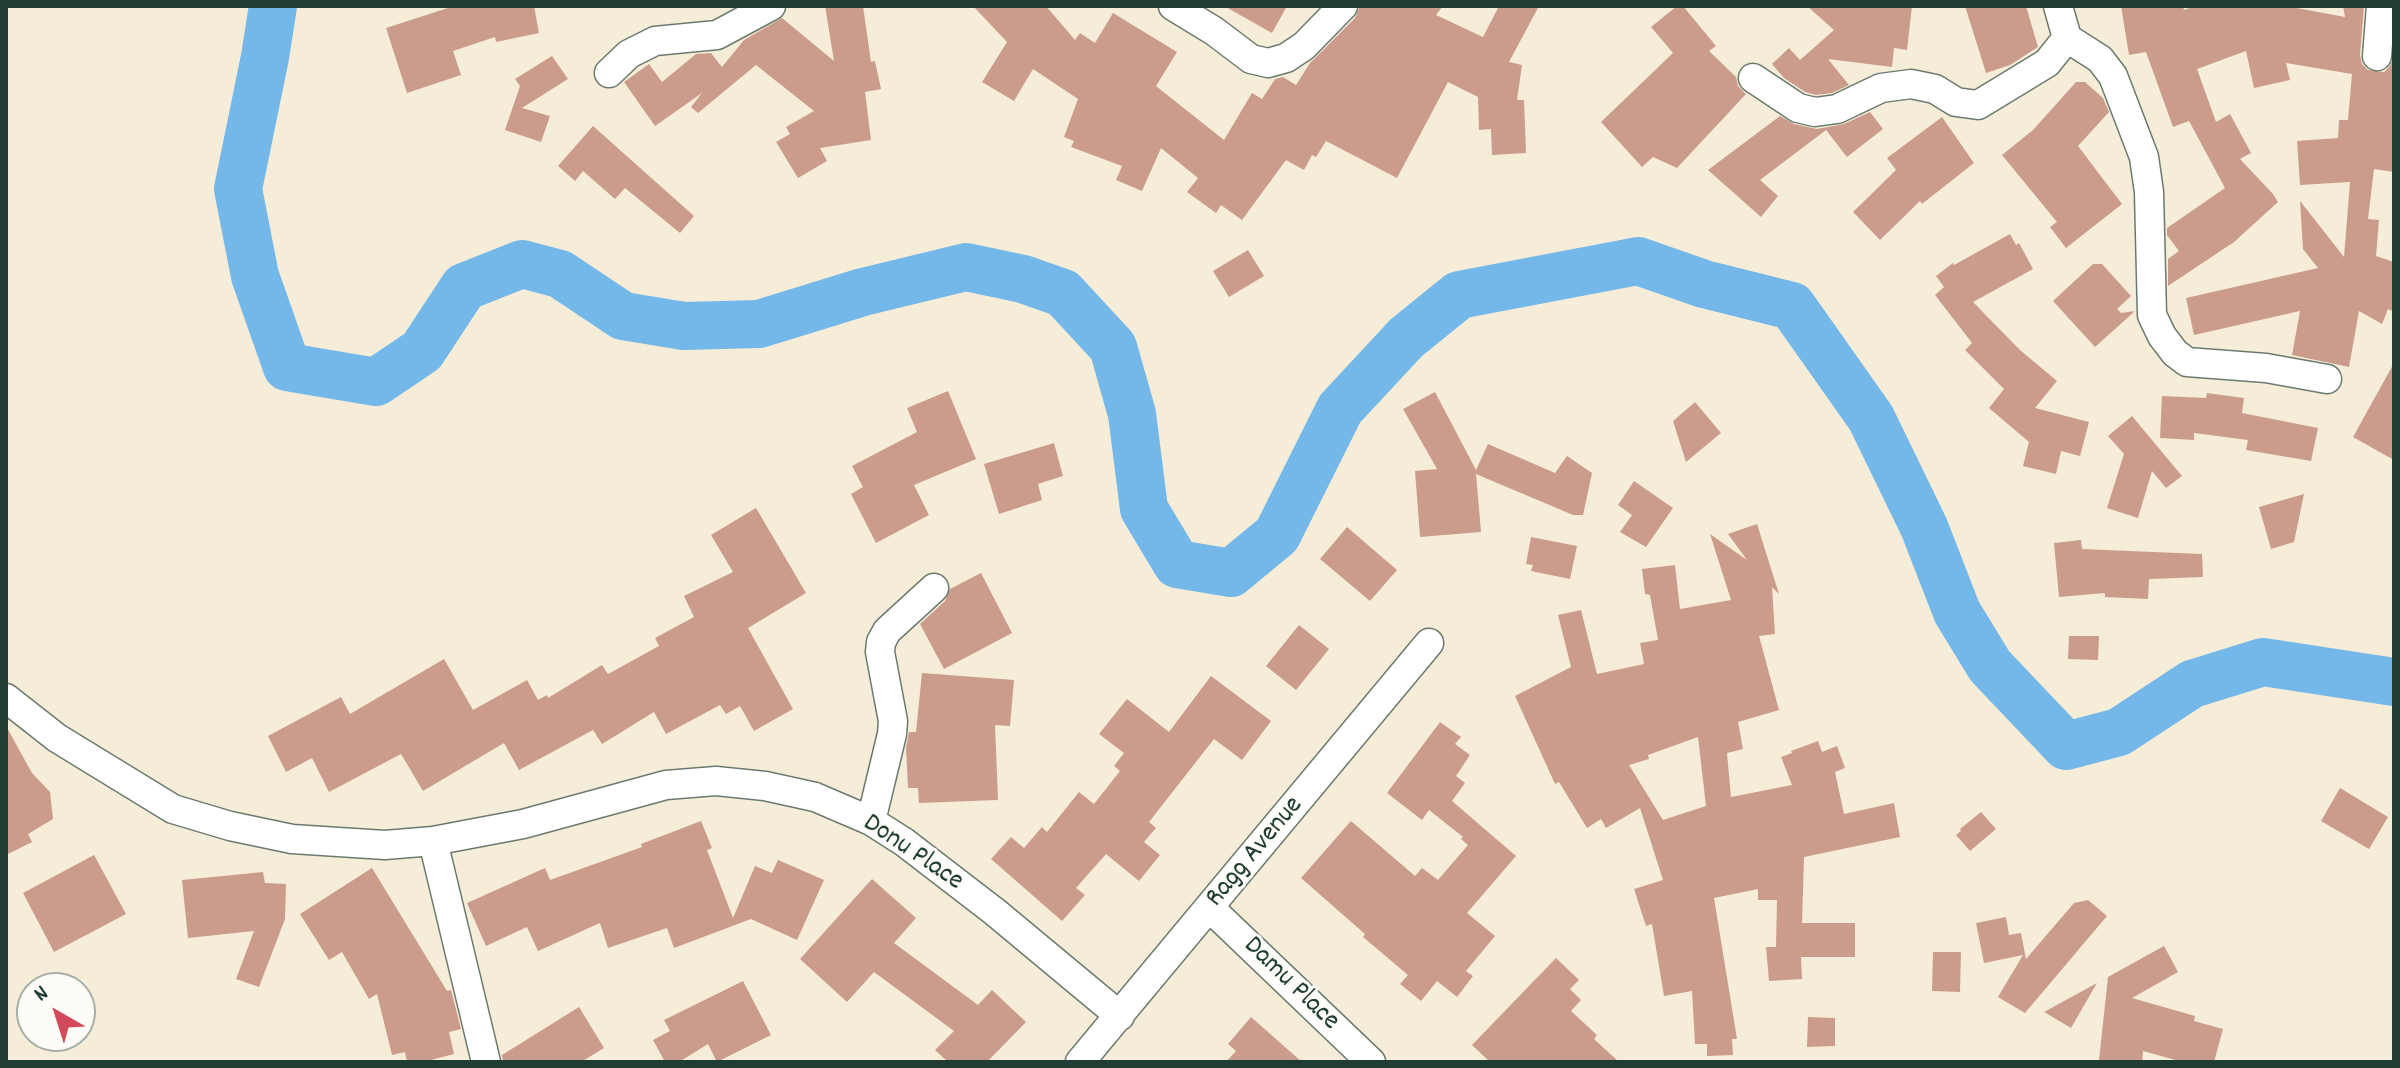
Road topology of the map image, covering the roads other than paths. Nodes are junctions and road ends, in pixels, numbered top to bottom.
1 (771, 6) edge
2 (1173, 6) edge
3 (1343, 6) edge
4 (2058, 6) edge
5 (2381, 6) edge
6 (2067, 38) junction
7 (2377, 56) dead end
8 (609, 73) dead end
9 (1753, 78) dead end
10 (2327, 379) dead end
11 (934, 588) dead end
12 (1429, 643) dead end
13 (6, 698) edge
14 (871, 821) junction
15 (433, 841) junction
16 (1210, 908) junction
17 (1120, 1016) junction
18 (486, 1062) edge
19 (1080, 1062) edge
20 (1371, 1062) edge

1 - 8 street
2 - 3 street
4 - 6 street
5 - 7 street
6 - 9 street
6 - 10 street
11 - 14 street
12 - 16 street, Ragg Avenue
13 - 15 street, Donu Place
14 - 15 street, Donu Place
14 - 17 street, Donu Place
15 - 18 street
16 - 17 street, Ragg Avenue
16 - 20 street, Damu Place
17 - 19 street, Ragg Avenue

